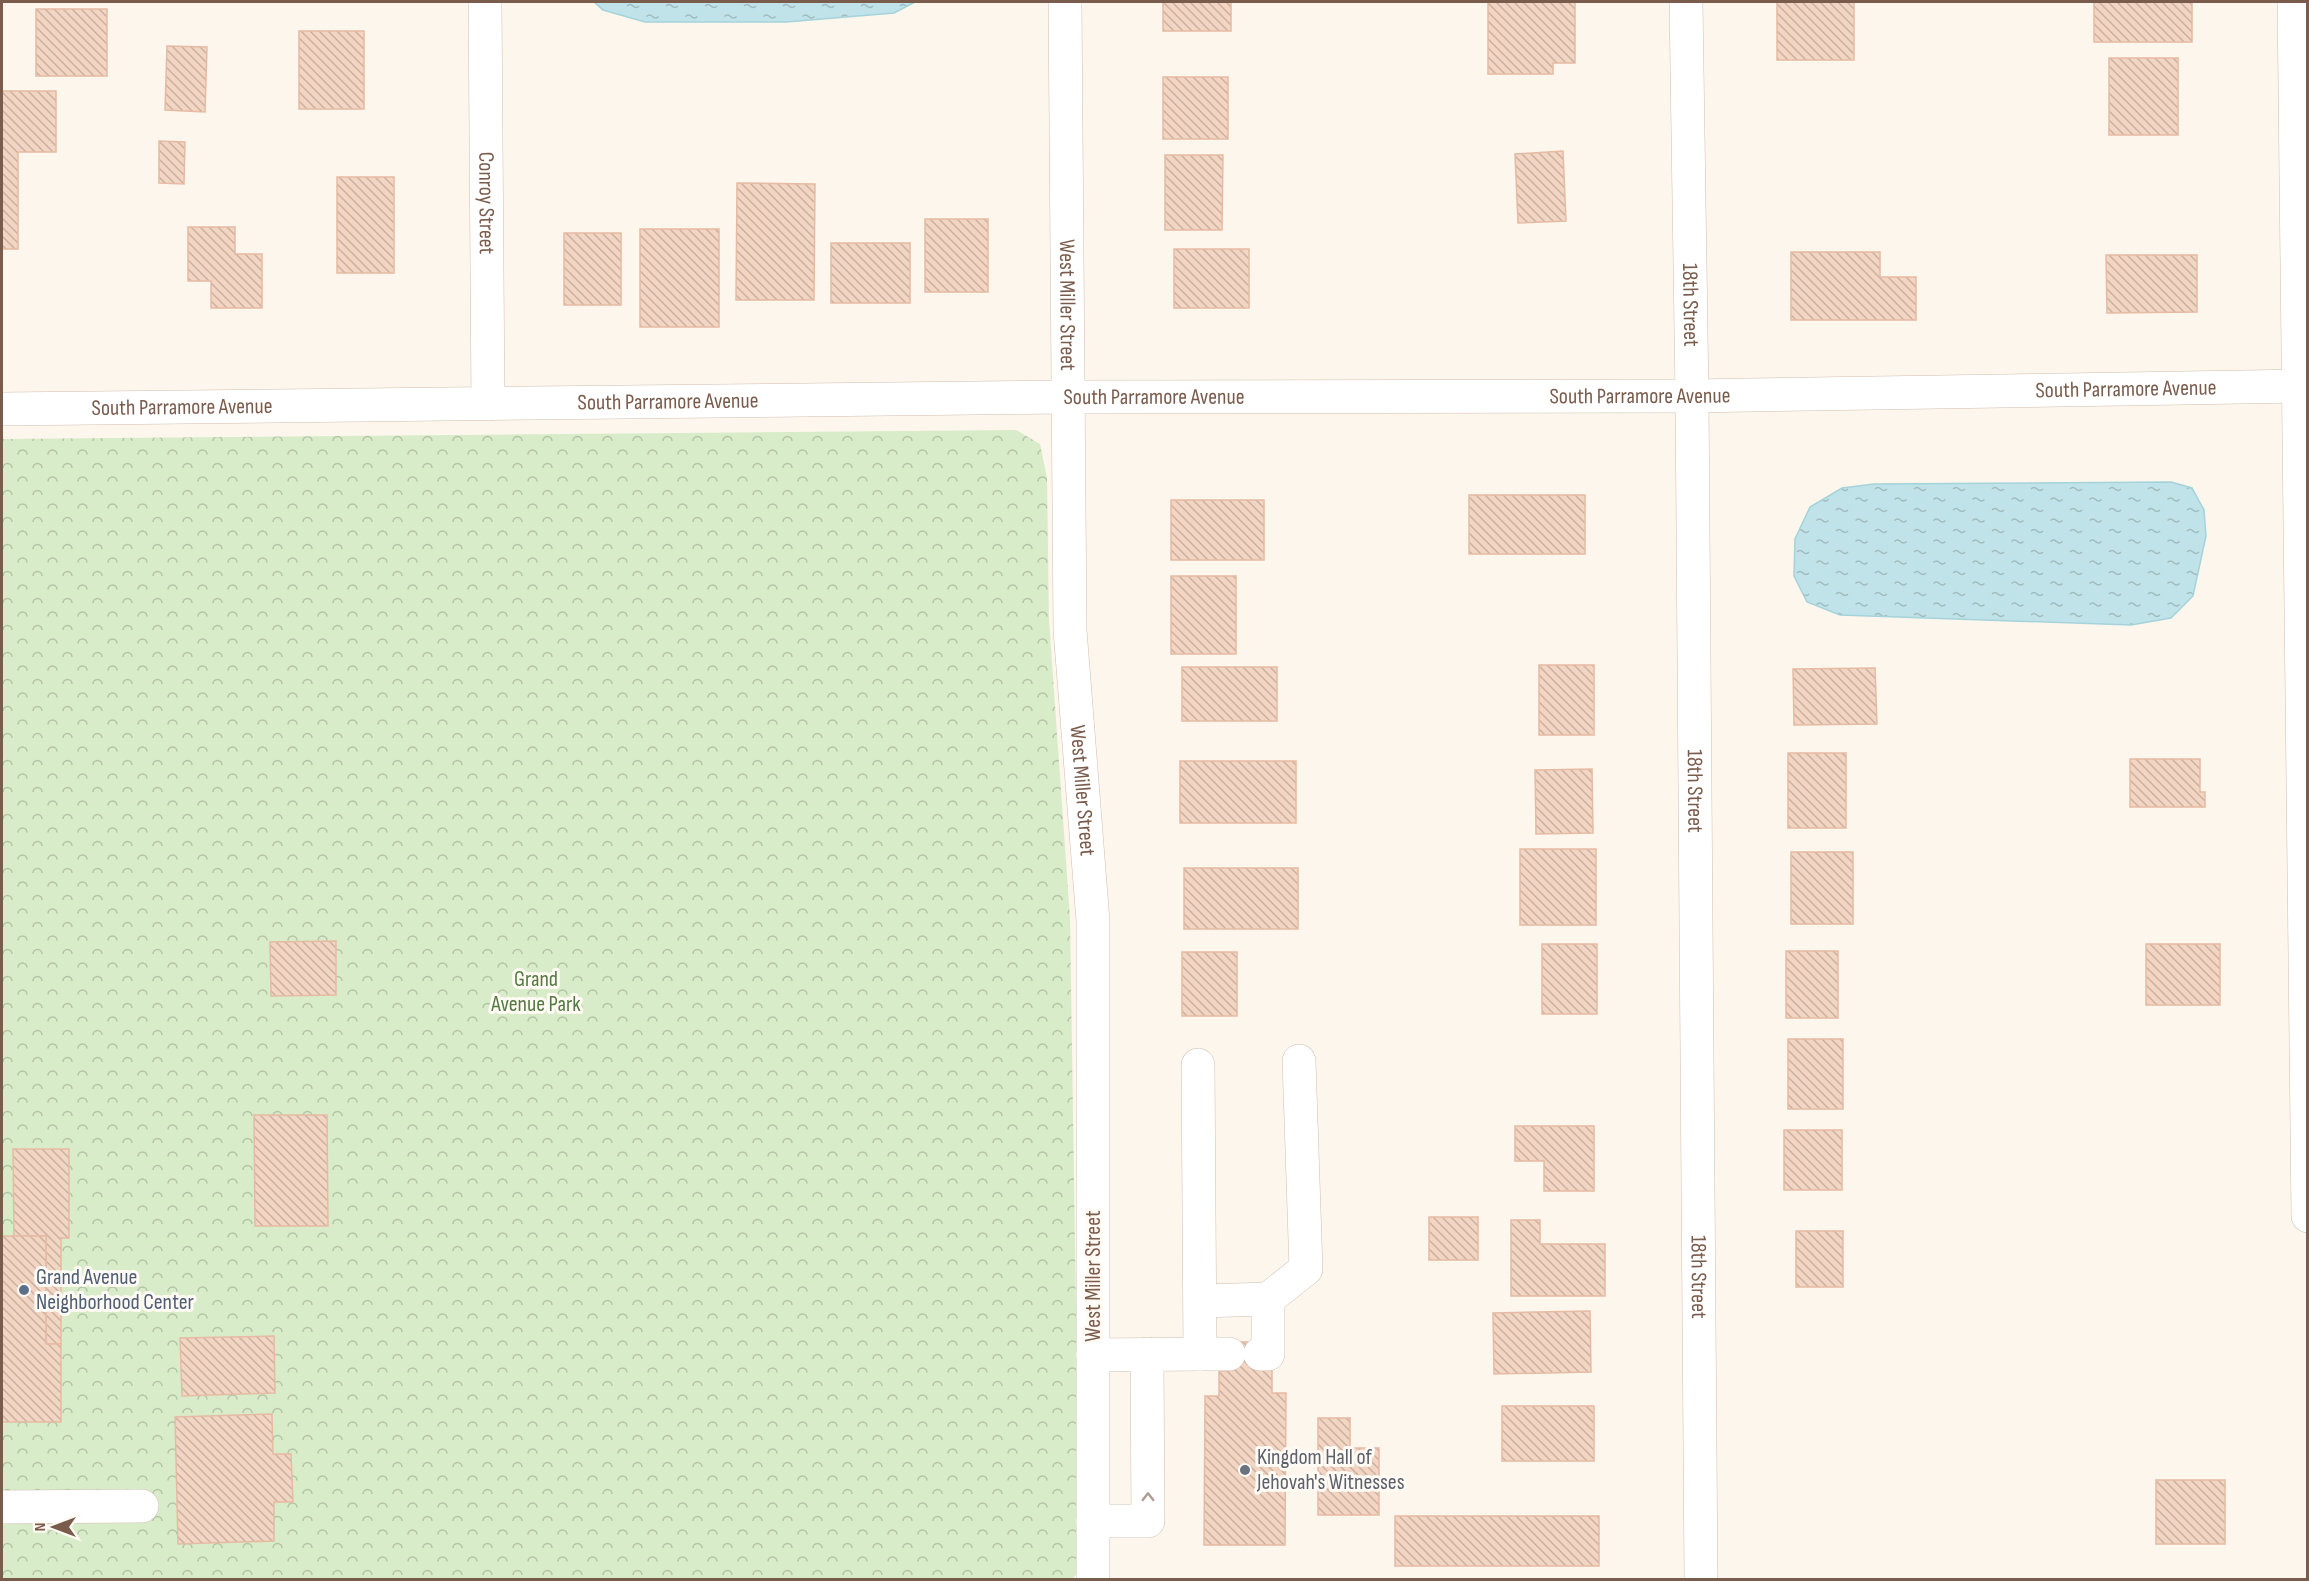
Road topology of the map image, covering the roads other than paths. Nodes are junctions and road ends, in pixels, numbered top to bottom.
1 (485, 2) edge
2 (1065, 2) edge
3 (1686, 2) edge
4 (2294, 2) edge
5 (2303, 386) edge
6 (1692, 396) junction
7 (1069, 397) junction
8 (488, 404) junction
9 (2, 409) edge
10 (1299, 1060) dead end
11 (1198, 1065) dead end
12 (2307, 1216) edge
13 (1268, 1299) junction
14 (1201, 1301) junction
15 (1147, 1354) junction
16 (1230, 1354) junction
17 (1093, 1355) junction
18 (142, 1506) dead end
19 (2, 1507) edge
20 (1093, 1521) junction
21 (1093, 1580) edge
22 (1701, 1580) edge

1 - 8 street, Conroy Street
2 - 7 street, West Miller Street
3 - 6 street, 18th Street
4 - 5 street
5 - 6 street, South Parramore Avenue
5 - 12 street
6 - 7 street, South Parramore Avenue
6 - 22 street, 18th Street
7 - 8 street, South Parramore Avenue
7 - 17 street, West Miller Street
8 - 9 street, South Parramore Avenue
10 - 13 street
11 - 14 street
13 - 14 street
13 - 16 street
14 - 16 street
15 - 16 street
15 - 17 street
20 -> 15 street
17 - 20 street, West Miller Street
18 - 19 street
20 - 21 street, West Miller Street

